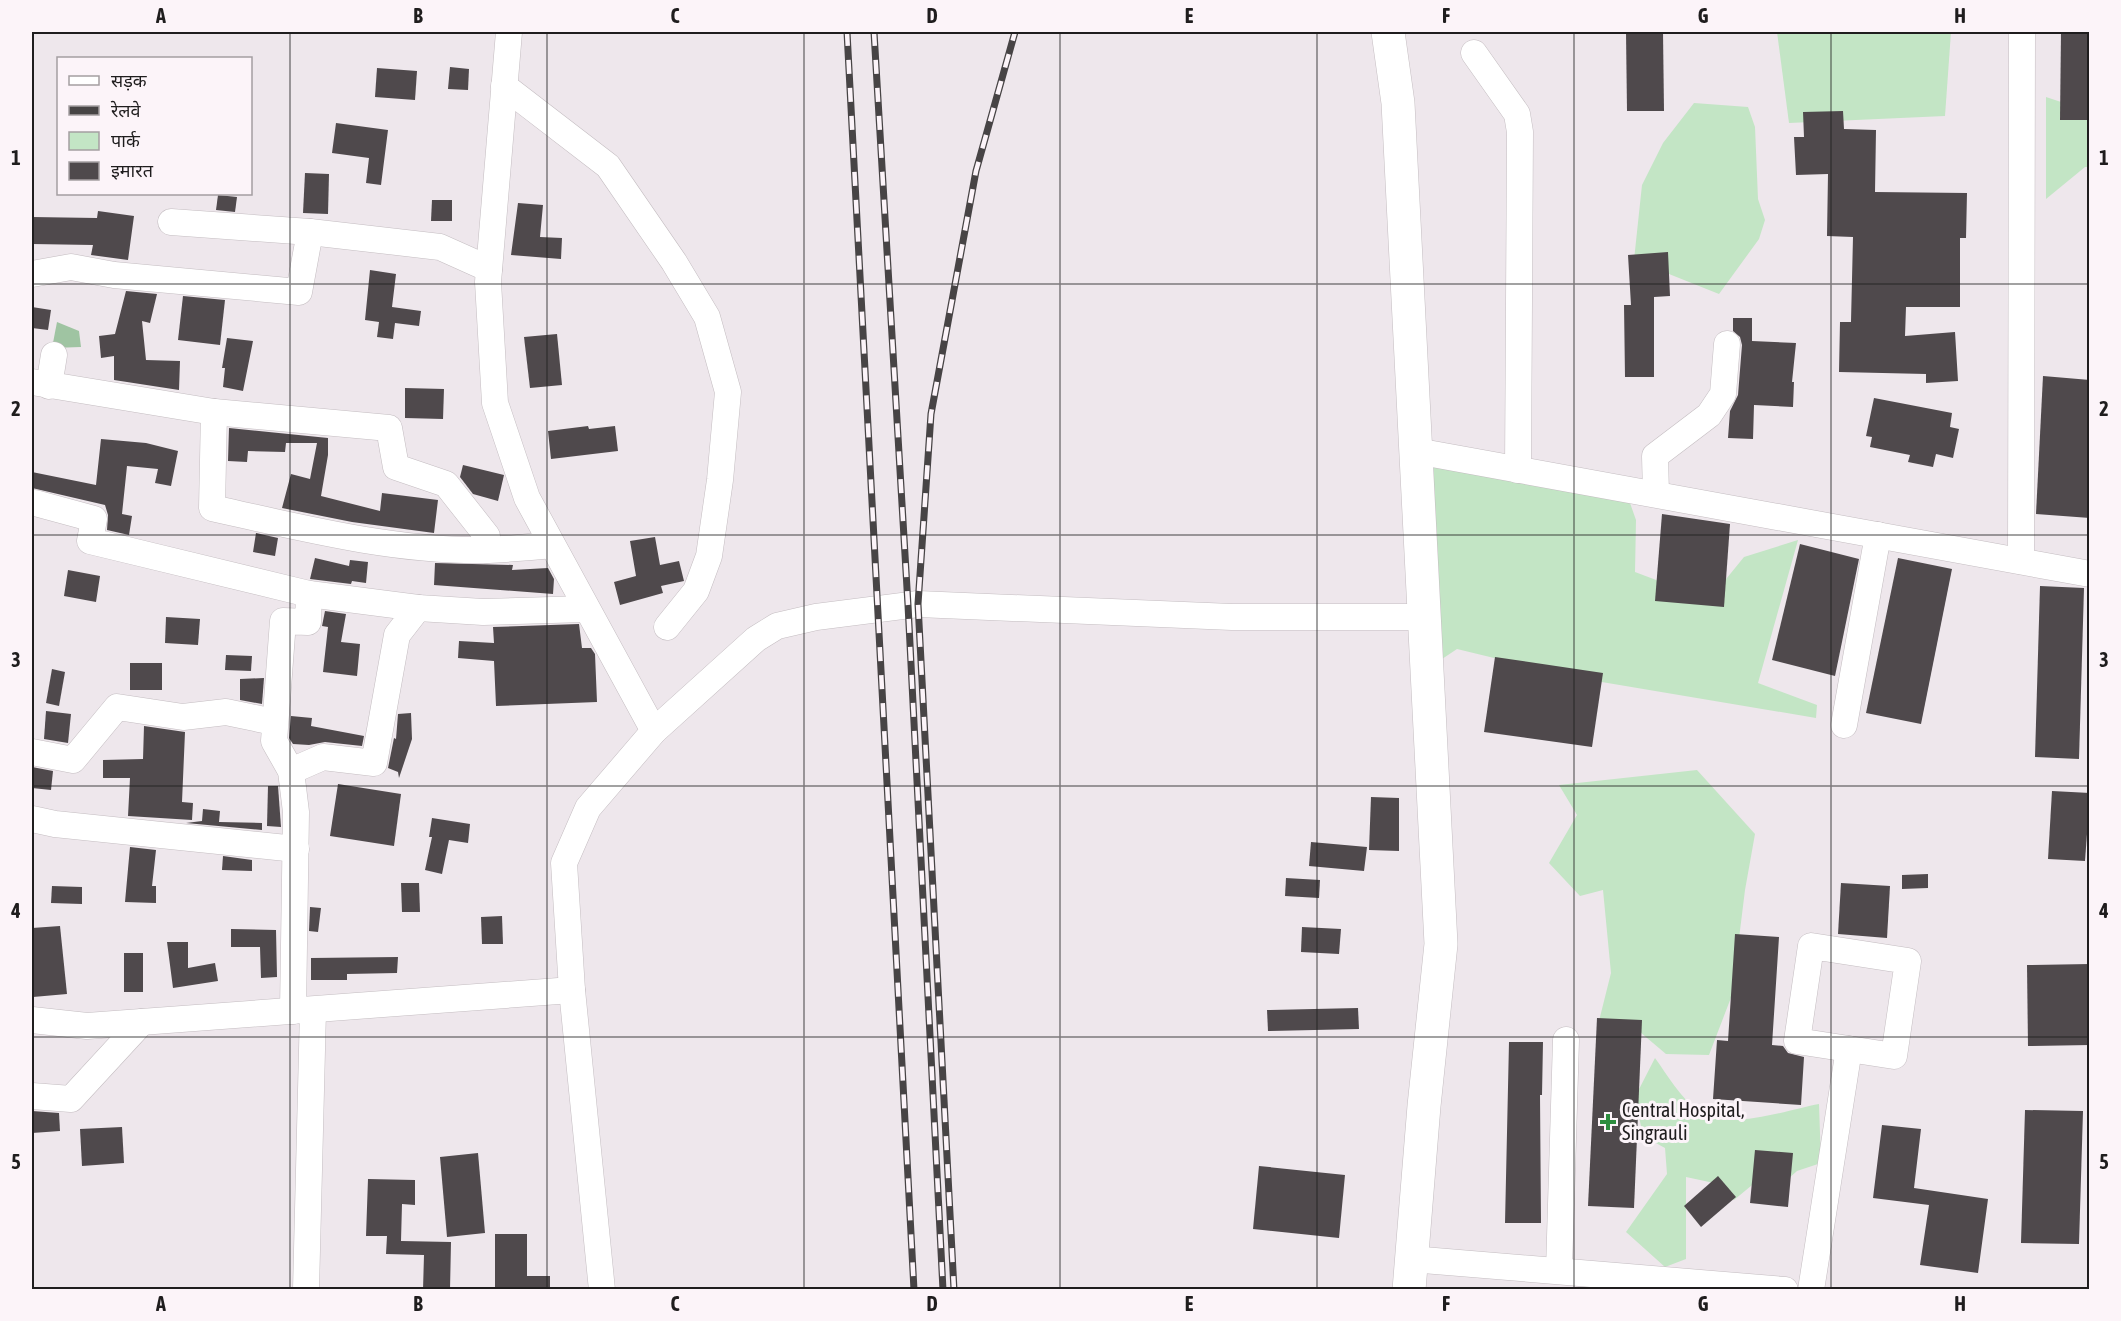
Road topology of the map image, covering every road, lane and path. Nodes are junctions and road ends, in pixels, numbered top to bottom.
1 (509, 32) edge
2 (1388, 32) edge
3 (2022, 32) edge
4 (1474, 53) dead end
5 (504, 86) junction
6 (171, 222) dead end
7 (310, 232) junction
8 (489, 269) junction
9 (32, 274) edge
10 (1727, 344) dead end
11 (54, 355) dead end
12 (40, 384) edge
13 (214, 412) junction
14 (1416, 452) junction
15 (1518, 470) junction
16 (1656, 494) junction
17 (35, 503) dead end
18 (1878, 534) junction
19 (552, 545) junction
20 (487, 550) junction
21 (2021, 561) junction
22 (2090, 574) edge
23 (309, 594) junction
24 (418, 608) junction
25 (586, 609) junction
26 (1424, 617) junction
27 (667, 627) dead end
28 (268, 721) dead end
29 (1844, 725) dead end
30 (654, 731) junction
31 (32, 752) edge
32 (291, 771) junction
33 (32, 819) edge
34 (296, 849) junction
35 (572, 990) junction
36 (303, 1010) junction
37 (32, 1020) edge
38 (142, 1022) junction
39 (1566, 1040) dead end
40 (1849, 1049) junction
41 (32, 1096) edge
42 (1559, 1270) junction
43 (1410, 1274) edge
44 (306, 1290) edge
45 (602, 1290) edge
46 (1785, 1290) edge
47 (1811, 1290) edge

1 - 5 street
2 - 14 main road
3 - 21 street
4 - 15 street
5 - 8 street
5 - 27 street
6 - 7 street
7 - 8 street
7 - 9 street
8 - 19 street
10 - 16 street
11 - 12 street
12 - 13 street
13 - 20 street
13 - 20 street
14 - 15 street
14 - 26 main road
15 - 16 street
16 - 18 street
17 - 23 street
18 - 21 street
18 - 29 street
19 - 20 street
19 - 25 street
21 - 22 street
23 - 24 street
23 - 32 street
24 - 25 street
24 - 32 street
25 - 30 street
26 - 30 street
26 - 43 main road
28 - 31 street
30 - 35 street
32 - 34 street
33 - 34 street
34 - 36 street
35 - 36 street
35 - 45 street
36 - 38 street
36 - 44 street
37 - 38 street
38 - 41 street
39 - 42 street
40 - 40 street
40 - 47 street
42 - 43 street
42 - 46 street

